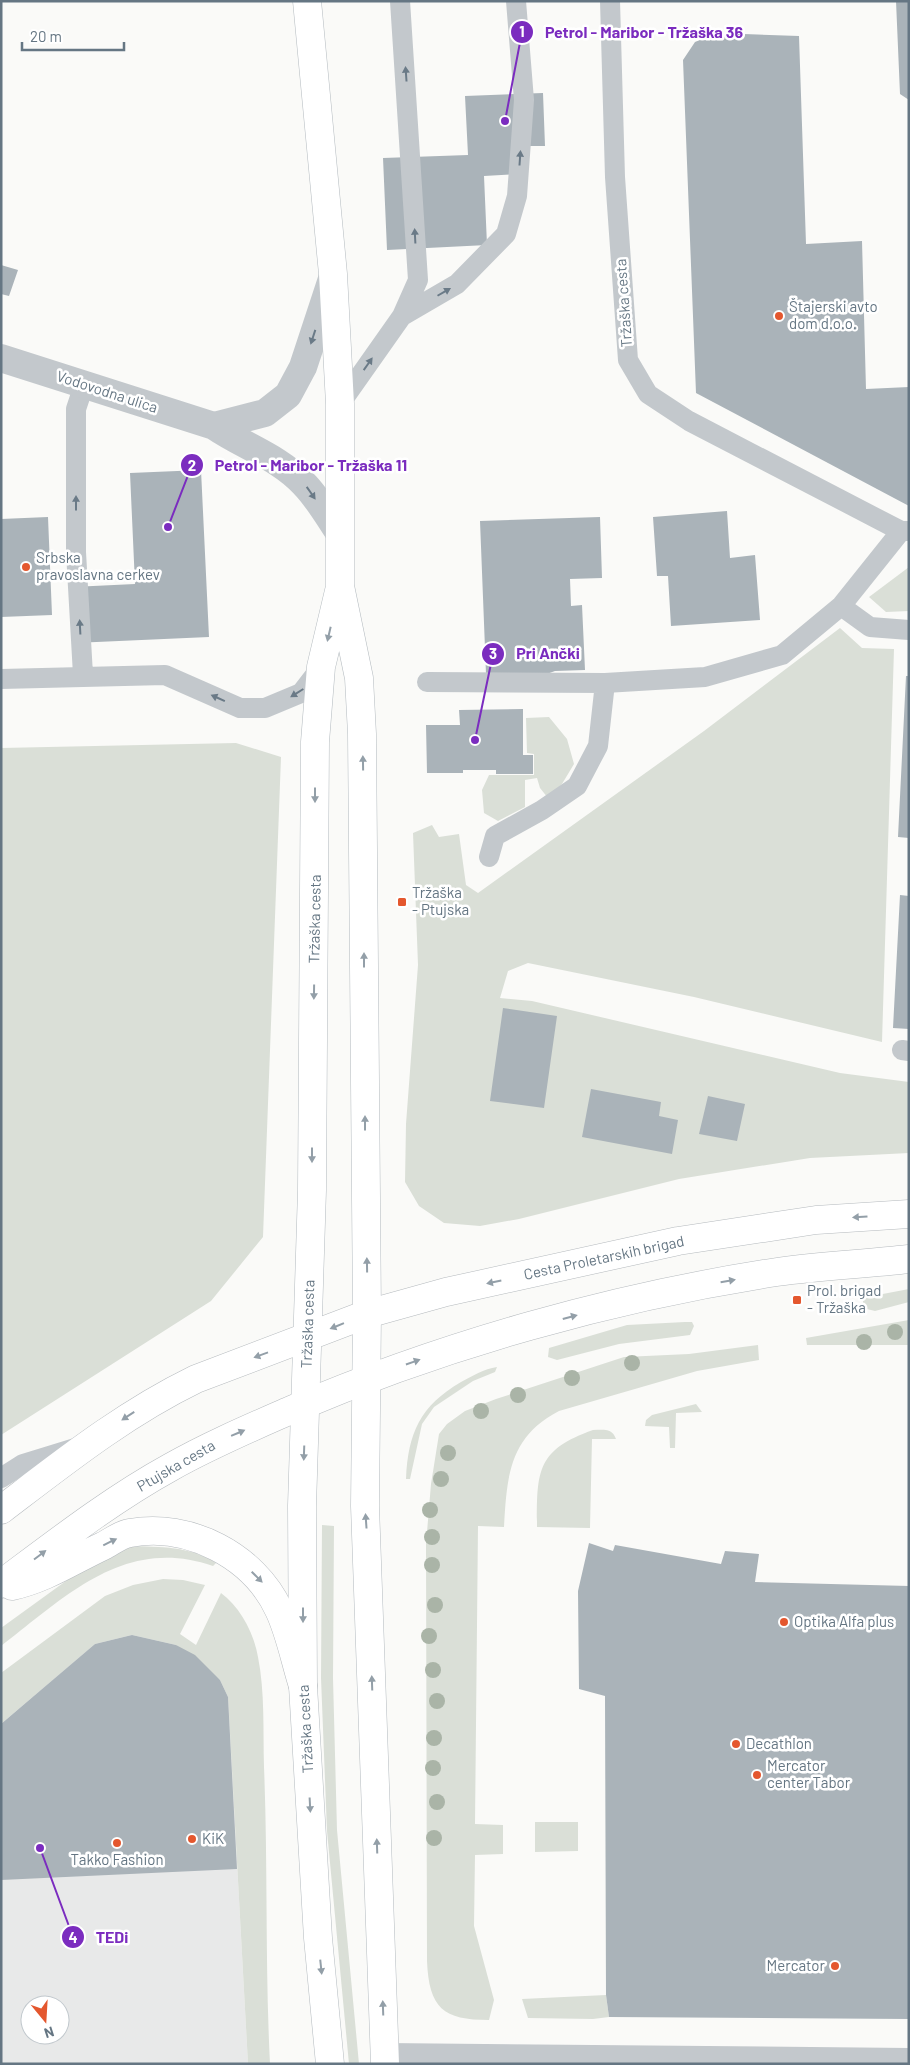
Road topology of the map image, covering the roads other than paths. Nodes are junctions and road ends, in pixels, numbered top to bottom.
1 (306, 1) edge
2 (400, 1) edge
3 (516, 1) edge
4 (610, 1) edge
5 (333, 274) junction
6 (402, 316) junction
7 (1, 358) edge
8 (84, 385) junction
9 (340, 404) junction
10 (214, 426) junction
11 (905, 531) edge
12 (340, 534) junction
13 (340, 586) junction
14 (841, 606) junction
15 (909, 630) edge
16 (321, 667) junction
17 (83, 675) junction
18 (1, 679) edge
19 (427, 682) dead end
20 (604, 683) junction
21 (489, 857) dead end
22 (909, 1214) edge
23 (909, 1259) edge
24 (367, 1314) junction
25 (307, 1338) junction
26 (368, 1378) junction
27 (306, 1404) junction
28 (87, 1444) junction
29 (1, 1478) edge
30 (1, 1510) edge
31 (1, 1584) edge
32 (1, 1588) edge
33 (303, 1686) junction
34 (385, 2060) edge
35 (515, 2061) edge
36 (622, 2062) edge
37 (909, 2062) edge
38 (330, 2064) edge

1 - 5 main road, Tržaška cesta
6 -> 2 lane
6 -> 3 lane
4 - 11 lane, Tržaška cesta
5 - 9 main road, Tržaška cesta
5 -> 10 street
9 -> 6 lane
7 - 8 street, Vodovodna ulica
8 - 10 street, Vodovodna ulica
17 -> 8 lane
9 - 12 main road, Tržaška cesta
10 -> 12 street
11 - 14 lane
12 - 13 main road, Tržaška cesta
13 -> 16 main road, Tržaška cesta
24 -> 13 main road, Tržaška cesta
14 - 15 lane
14 - 20 lane
16 -> 17 lane
16 -> 25 main road, Tržaška cesta
17 - 18 lane
19 - 20 lane
20 - 21 lane
22 -> 24 main road, Cesta Proletarskih brigad
26 -> 23 main road
24 -> 25 main road, Cesta Proletarskih brigad
24 - 26 main road, Tržaška cesta
25 - 27 main road, Tržaška cesta
25 -> 28 main road
26 - 27 main road, Ptujska cesta
34 -> 26 main road, Tržaška cesta
31 -> 27 main road, Ptujska cesta
27 -> 33 main road, Tržaška cesta
28 - 29 lane
28 - 30 main road
32 -> 33 main road
33 -> 38 main road, Tržaška cesta
34 - 35 street, Tržaška cesta
35 - 36 street, Tržaška cesta
36 - 37 street, Tržaška cesta

